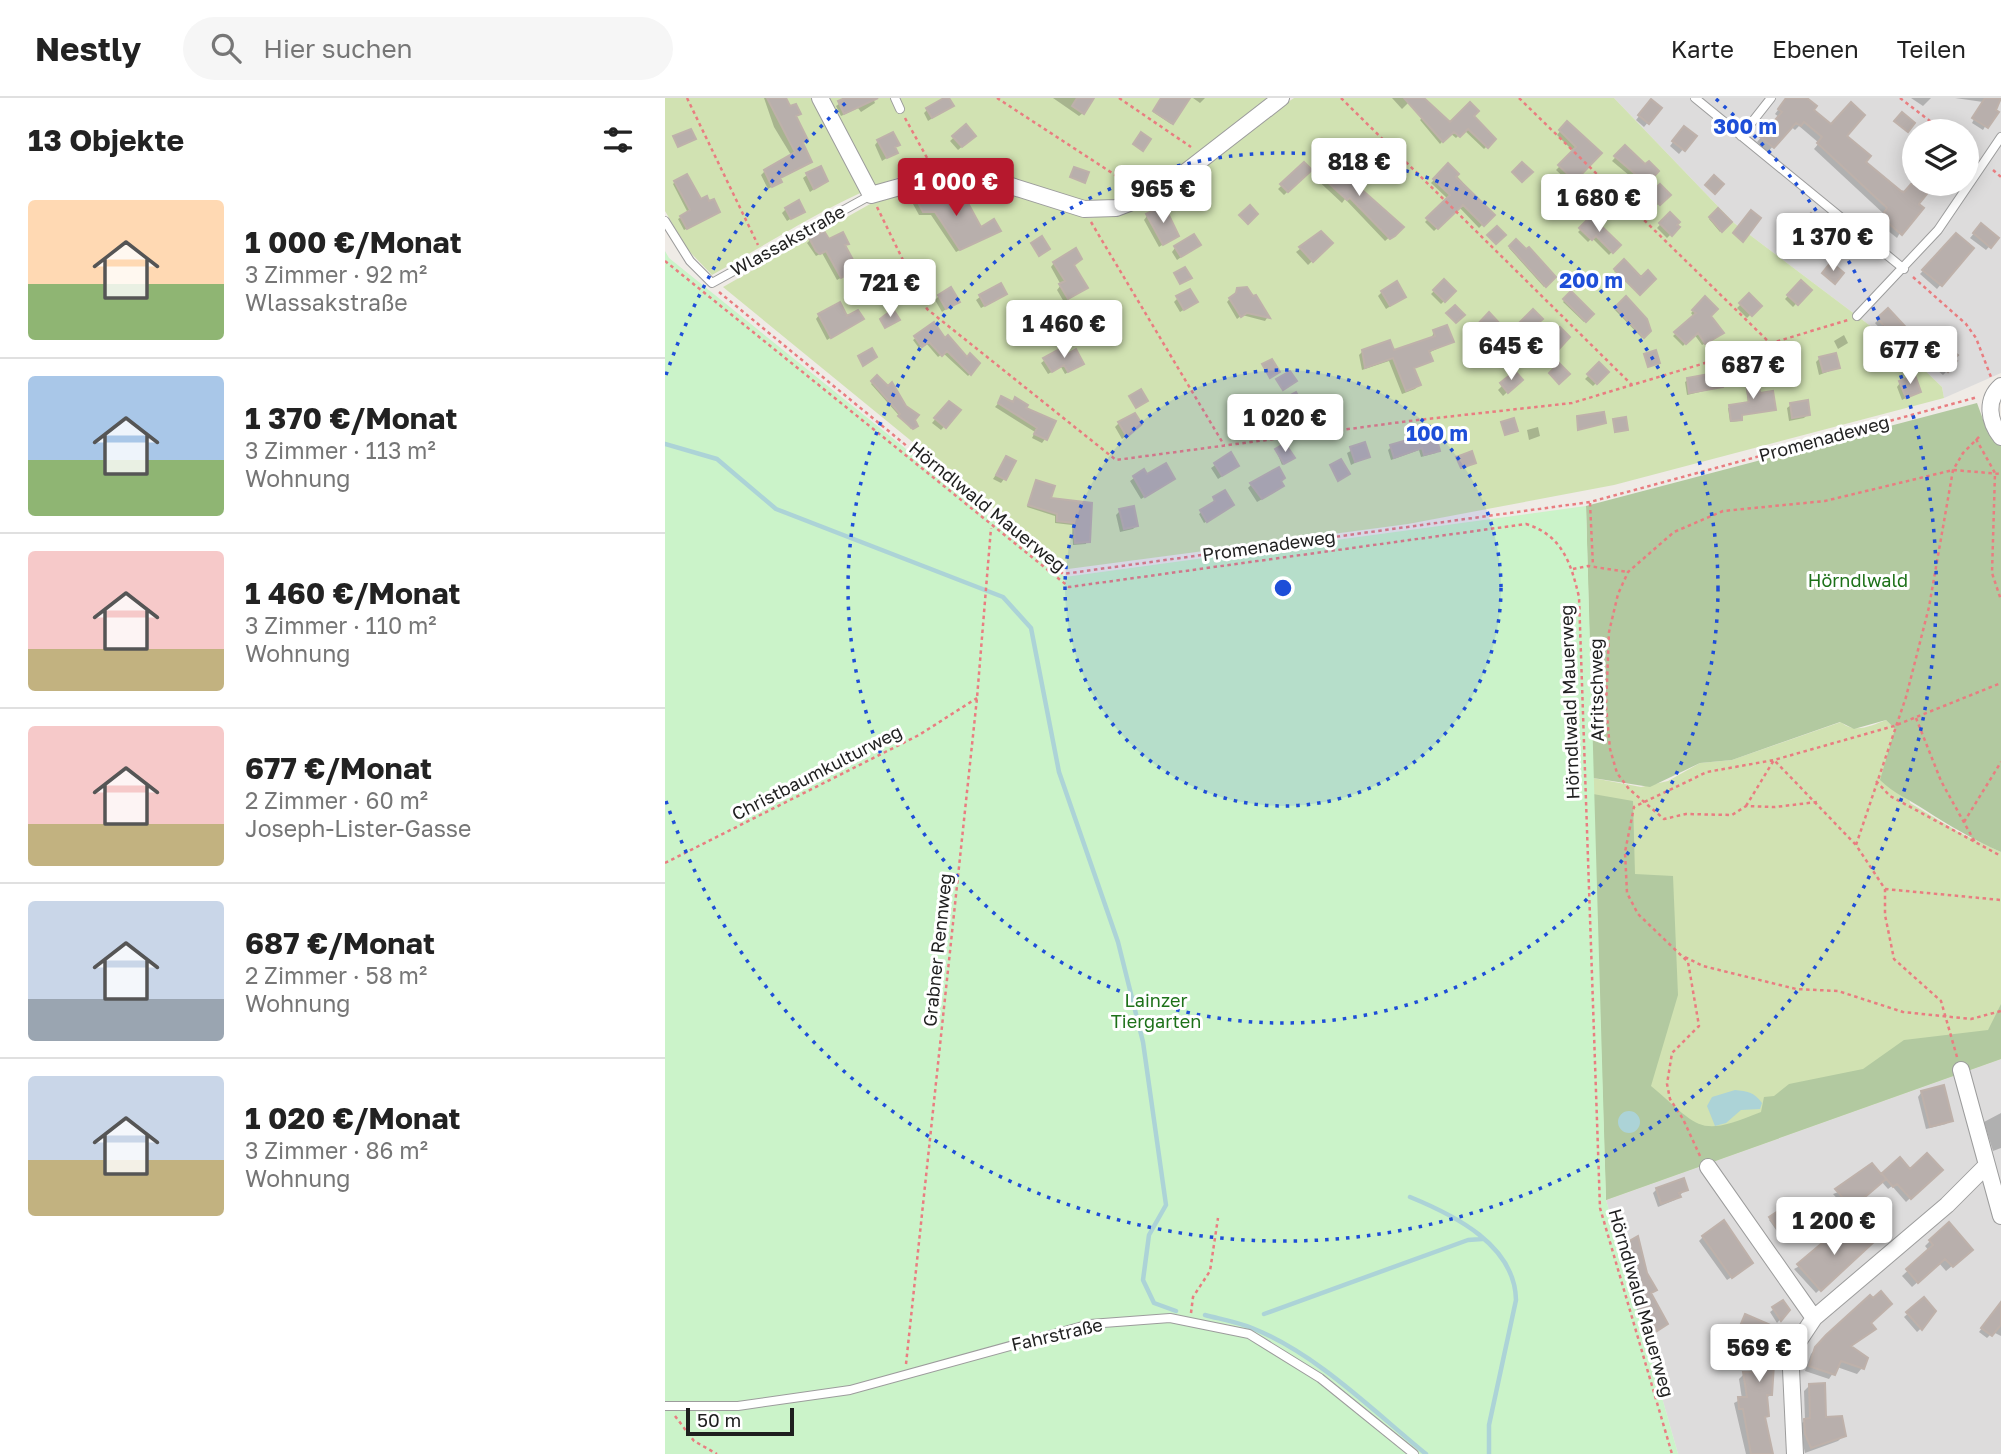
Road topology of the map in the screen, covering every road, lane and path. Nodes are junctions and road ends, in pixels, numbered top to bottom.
1 (687, 98) edge
2 (820, 98) edge
3 (895, 98) edge
4 (997, 98) edge
5 (1119, 98) edge
6 (1281, 98) edge
7 (1341, 98) edge
8 (1519, 98) edge
9 (1695, 98) edge
10 (1771, 98) edge
11 (1900, 98) edge
12 (900, 109) joint
13 (1927, 119) edge
14 (1741, 136) junction
15 (2001, 136) edge
16 (1206, 157) junction
17 (936, 175) junction
18 (871, 195) junction
19 (1148, 197) junction
20 (1084, 209) junction
21 (665, 221) edge
22 (763, 253) junction
23 (665, 261) edge
24 (1904, 269) junction
25 (712, 284) junction
26 (1857, 316) joint
27 (1772, 345) junction
28 (1632, 385) junction
29 (1997, 389) edge
30 (1996, 431) edge
31 (1976, 439) junction
32 (1224, 445) junction
33 (1952, 470) junction
34 (1995, 473) junction
35 (2001, 474) edge
36 (1590, 502) junction
37 (992, 527) junction
38 (1593, 566) junction
39 (1573, 569) junction
40 (1628, 572) junction
41 (2001, 600) edge
42 (2001, 683) edge
43 (977, 698) junction
44 (1916, 718) junction
45 (1894, 726) junction
46 (1774, 760) junction
47 (2001, 762) edge
48 (1876, 781) junction
49 (1644, 801) junction
50 (1817, 802) junction
51 (1746, 806) junction
52 (1963, 823) junction
53 (1977, 844) junction
54 (1856, 845) junction
55 (2001, 856) edge
56 (665, 863) edge
57 (1885, 889) junction
58 (2001, 900) edge
59 (1682, 955) junction
60 (2001, 1011) edge
61 (1944, 1014) junction
62 (1961, 1070) joint
63 (1986, 1166) junction
64 (1708, 1167) joint
65 (2001, 1216) edge
66 (1218, 1218) dead end
67 (1814, 1318) junction
68 (1190, 1319) junction
69 (905, 1374) junction
70 (668, 1406) edge
71 (717, 1454) edge
72 (1414, 1454) edge
73 (1672, 1454) edge
74 (1794, 1454) edge

1 - 22 path
2 - 18 street
3 - 12 lane
4 - 19 path
5 - 16 path
6 - 16 street, Wlassakstraße
7 - 28 path
8 - 27 path
9 - 14 lane
10 - 14 lane
11 - 13 path
12 - 17 path
14 - 24 lane
15 - 24 lane
16 - 19 street, Wlassakstraße
17 - 18 street, Wlassakstraße
17 - 20 street, Wlassakstraße
18 - 22 lane, Wlassakstraße
18 - 32 path
19 - 20 street, Wlassakstraße
20 - 32 path
21 - 25 lane
22 - 25 lane, Wlassakstraße
23 - 37 path, Hörndlwald Mauerweg
24 - 26 lane
24 - 29 path
25 - 36 path, Promenadeweg
26 - 27 path
27 - 28 path
28 - 32 path
29 - 30 street
29 - 36 path, Promenadeweg
30 - 31 path
31 - 33 path
31 - 34 path
33 - 34 path, Afritschweg
33 - 40 path, Afritschweg
33 - 45 path
34 - 35 path, Afritschweg
34 - 41 path
36 - 38 path
37 - 39 path, Hörndlwald Mauerweg
37 - 43 path, Grabner Rennweg
38 - 39 path
38 - 40 path
39 - 73 path, Hörndlwald Mauerweg
40 - 49 path, Afritschweg
42 - 44 path
43 - 56 path, Christbaumkulturweg
43 - 69 path, Grabner Rennweg
44 - 45 path
44 - 52 path
45 - 46 path
45 - 48 path
46 - 49 path
46 - 50 path
46 - 51 path
47 - 52 path
48 - 53 path
48 - 54 path
49 - 51 path, Afritschweg
49 - 59 path
50 - 51 path, Afritschweg
50 - 54 path
52 - 53 path
53 - 55 path
54 - 57 path
57 - 58 path
57 - 61 path
59 - 61 path
59 - 64 path
60 - 61 path
61 - 62 path
62 - 63 street
63 - 65 street
63 - 67 street
64 - 67 street
66 - 68 path
67 - 74 street
68 - 69 lane, Fahrstraße
68 - 72 lane, Fahrstraße
69 - 70 lane, Fahrstraße
70 - 71 path

